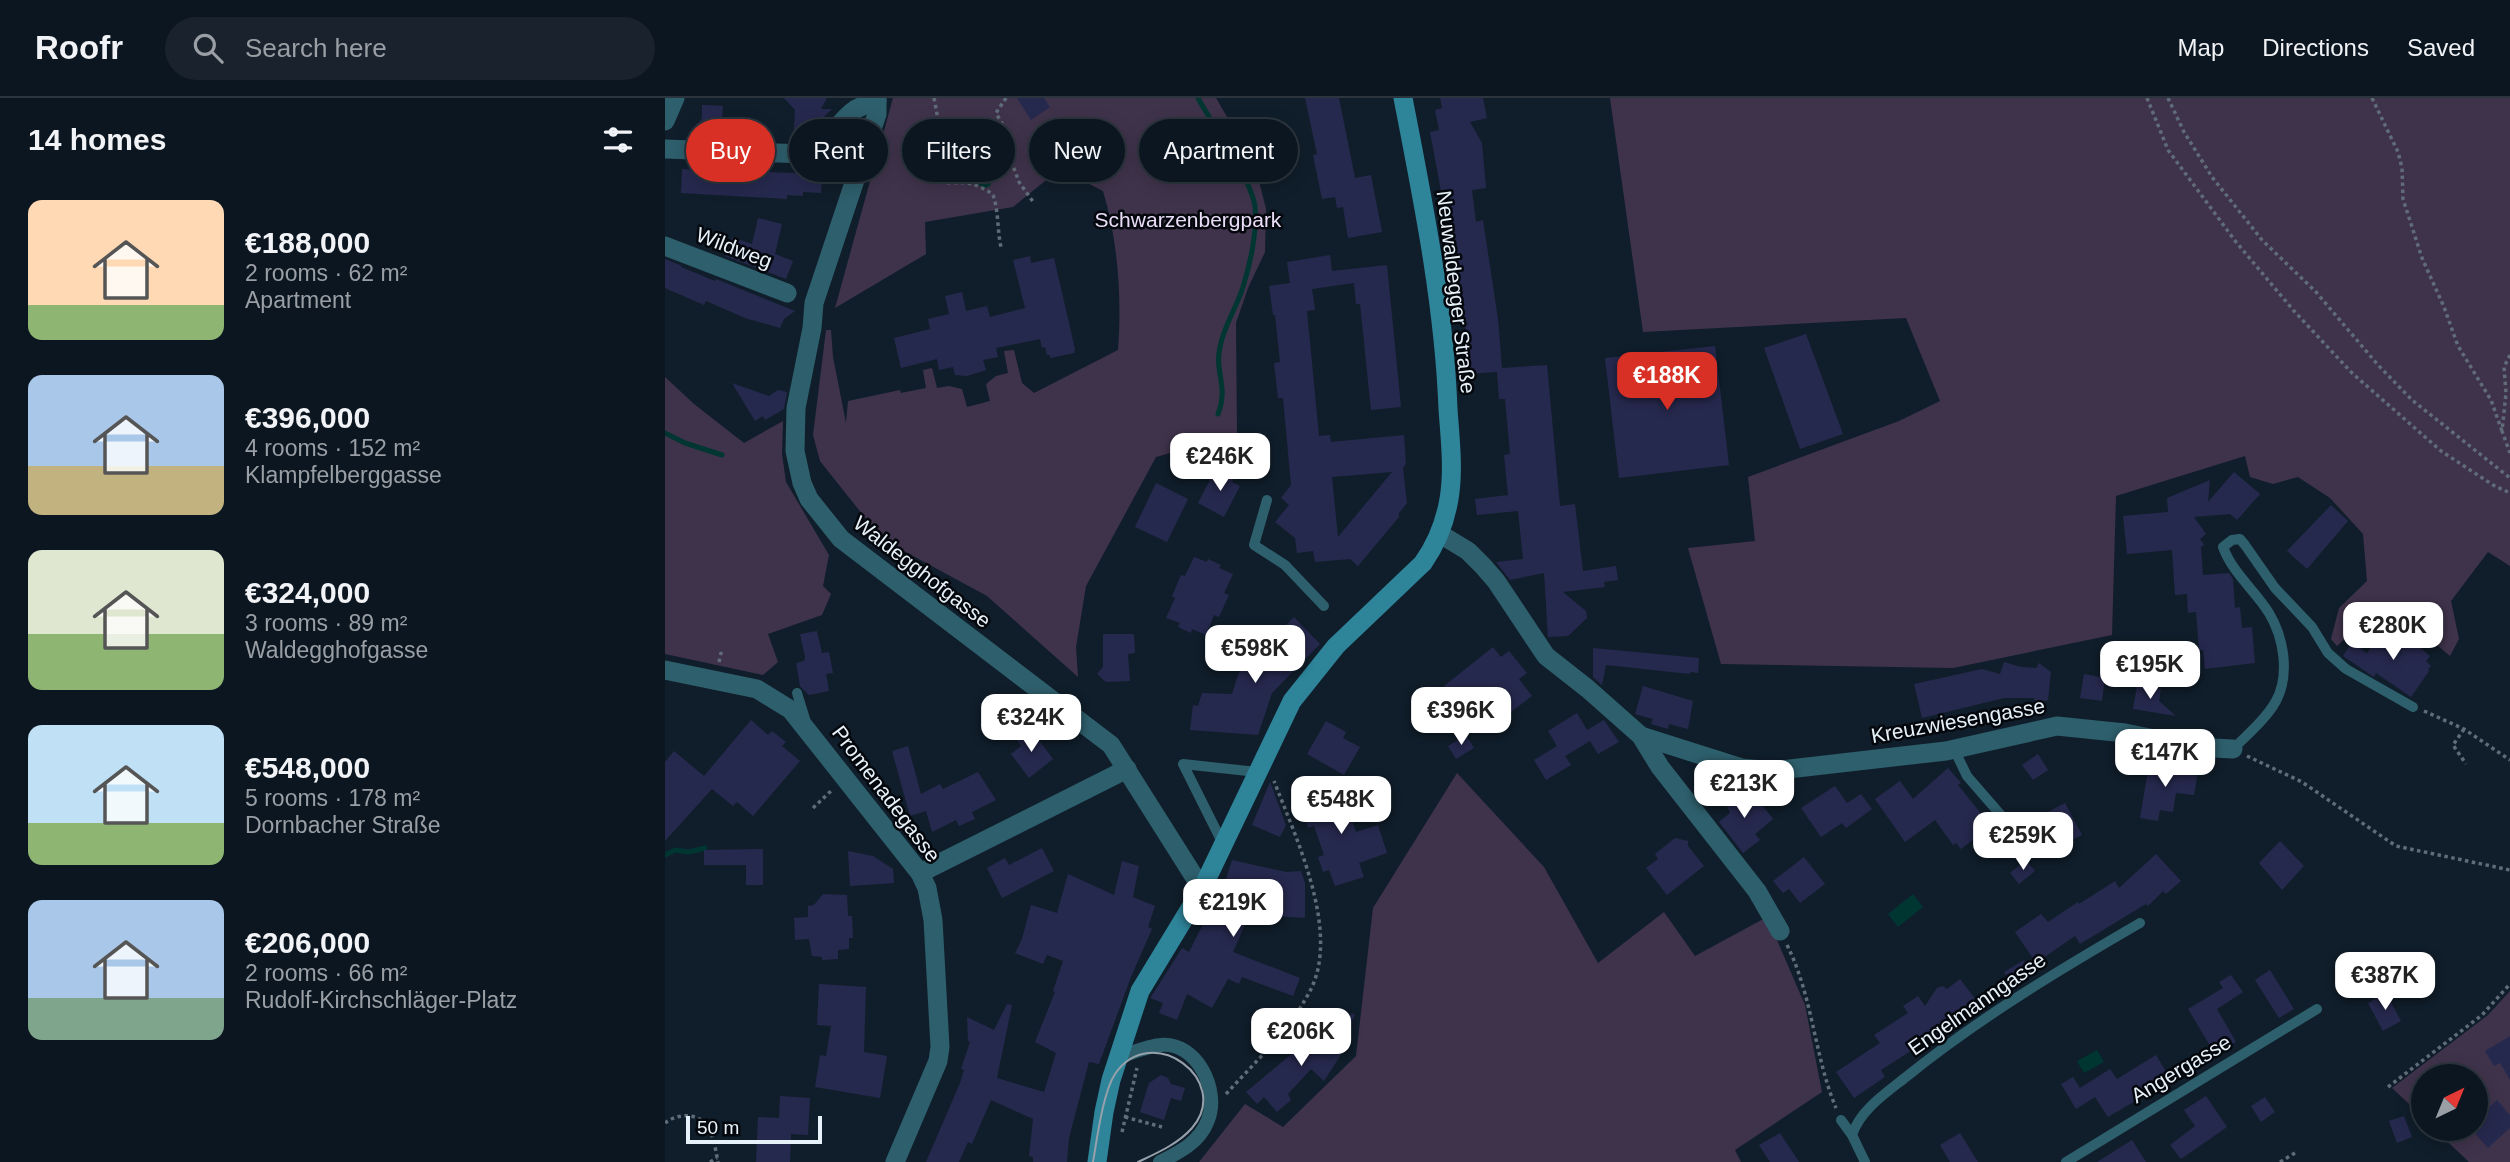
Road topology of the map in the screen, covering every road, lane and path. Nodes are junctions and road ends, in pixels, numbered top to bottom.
1 (675, 98) edge
2 (934, 98) edge
3 (1006, 98) edge
4 (1402, 98) edge
5 (2147, 98) edge
6 (2168, 98) edge
7 (2372, 98) edge
8 (877, 99) edge
9 (665, 121) edge
10 (665, 149) edge
11 (1034, 203) dead end
12 (665, 247) edge
13 (1001, 247) dead end
14 (787, 293) dead end
15 (2510, 355) edge
16 (2502, 431) junction
17 (2510, 453) edge
18 (2510, 478) edge
19 (2510, 493) edge
20 (1267, 500) dead end
21 (1440, 534) junction
22 (1324, 606) dead end
23 (665, 670) edge
24 (797, 693) dead end
25 (2413, 707) joint
26 (2464, 729) junction
27 (808, 730) junction
28 (1641, 736) junction
29 (1954, 749) junction
30 (2233, 749) junction
31 (2510, 760) edge
32 (1261, 764) junction
33 (2466, 764) dead end
34 (1127, 769) junction
35 (836, 787) dead end
36 (813, 808) dead end
37 (2026, 844) dead end
38 (1223, 845) junction
39 (2510, 870) edge
40 (920, 873) junction
41 (1202, 889) junction
42 (2140, 923) dead end
43 (1780, 931) joint
44 (2510, 984) edge
45 (2317, 1009) dead end
46 (1142, 1050) junction
47 (1119, 1057) junction
48 (2388, 1087) dead end
49 (1211, 1100) junction
50 (1841, 1121) joint
51 (665, 1123) edge
52 (1162, 1127) dead end
53 (1852, 1135) junction
54 (2295, 1153) dead end
55 (717, 1160) edge
56 (710, 1162) edge
57 (895, 1162) edge
58 (1097, 1162) edge
59 (1160, 1162) edge
60 (1865, 1162) edge
61 (2066, 1162) edge
62 (2280, 1162) edge

1 - 9 street
2 - 13 path
3 - 11 path
4 - 21 main road, Neuwaldegger Straße
5 - 19 path
6 - 18 path
7 - 16 path
8 - 10 street
8 - 34 street, Waldegghofgasse
12 - 14 street, Wildweg
15 - 16 path
16 - 17 path
20 - 22 lane
21 - 28 street
21 - 32 main road, Neuwaldegger Straße
23 - 27 street, Promenadegasse
24 - 27 lane
25 - 26 path
25 - 30 lane
26 - 31 path
26 - 33 path
27 - 40 street, Promenadegasse
28 - 29 street, Kreuzwiesengasse
28 - 43 street
29 - 30 street, Kreuzwiesengasse
29 - 37 lane
30 - 39 path
32 - 38 main road, Neuwaldegger Straße
32 - 38 lane
32 - 49 path
34 - 40 street
34 - 41 street, Waldegghofgasse
35 - 36 path
38 - 41 main road, Neuwaldegger Straße
40 - 57 street, Promenadegasse
41 - 47 main road, Neuwaldegger Straße
42 - 53 lane, Engelmanngasse
43 - 50 path
44 - 48 path
45 - 61 lane, Angergasse
46 - 47 street
46 - 49 street
46 - 52 path
47 - 58 main road, Neuwaldegger Straße
49 - 59 street
50 - 53 lane
51 - 55 path
53 - 60 lane
54 - 62 path
55 - 56 path

